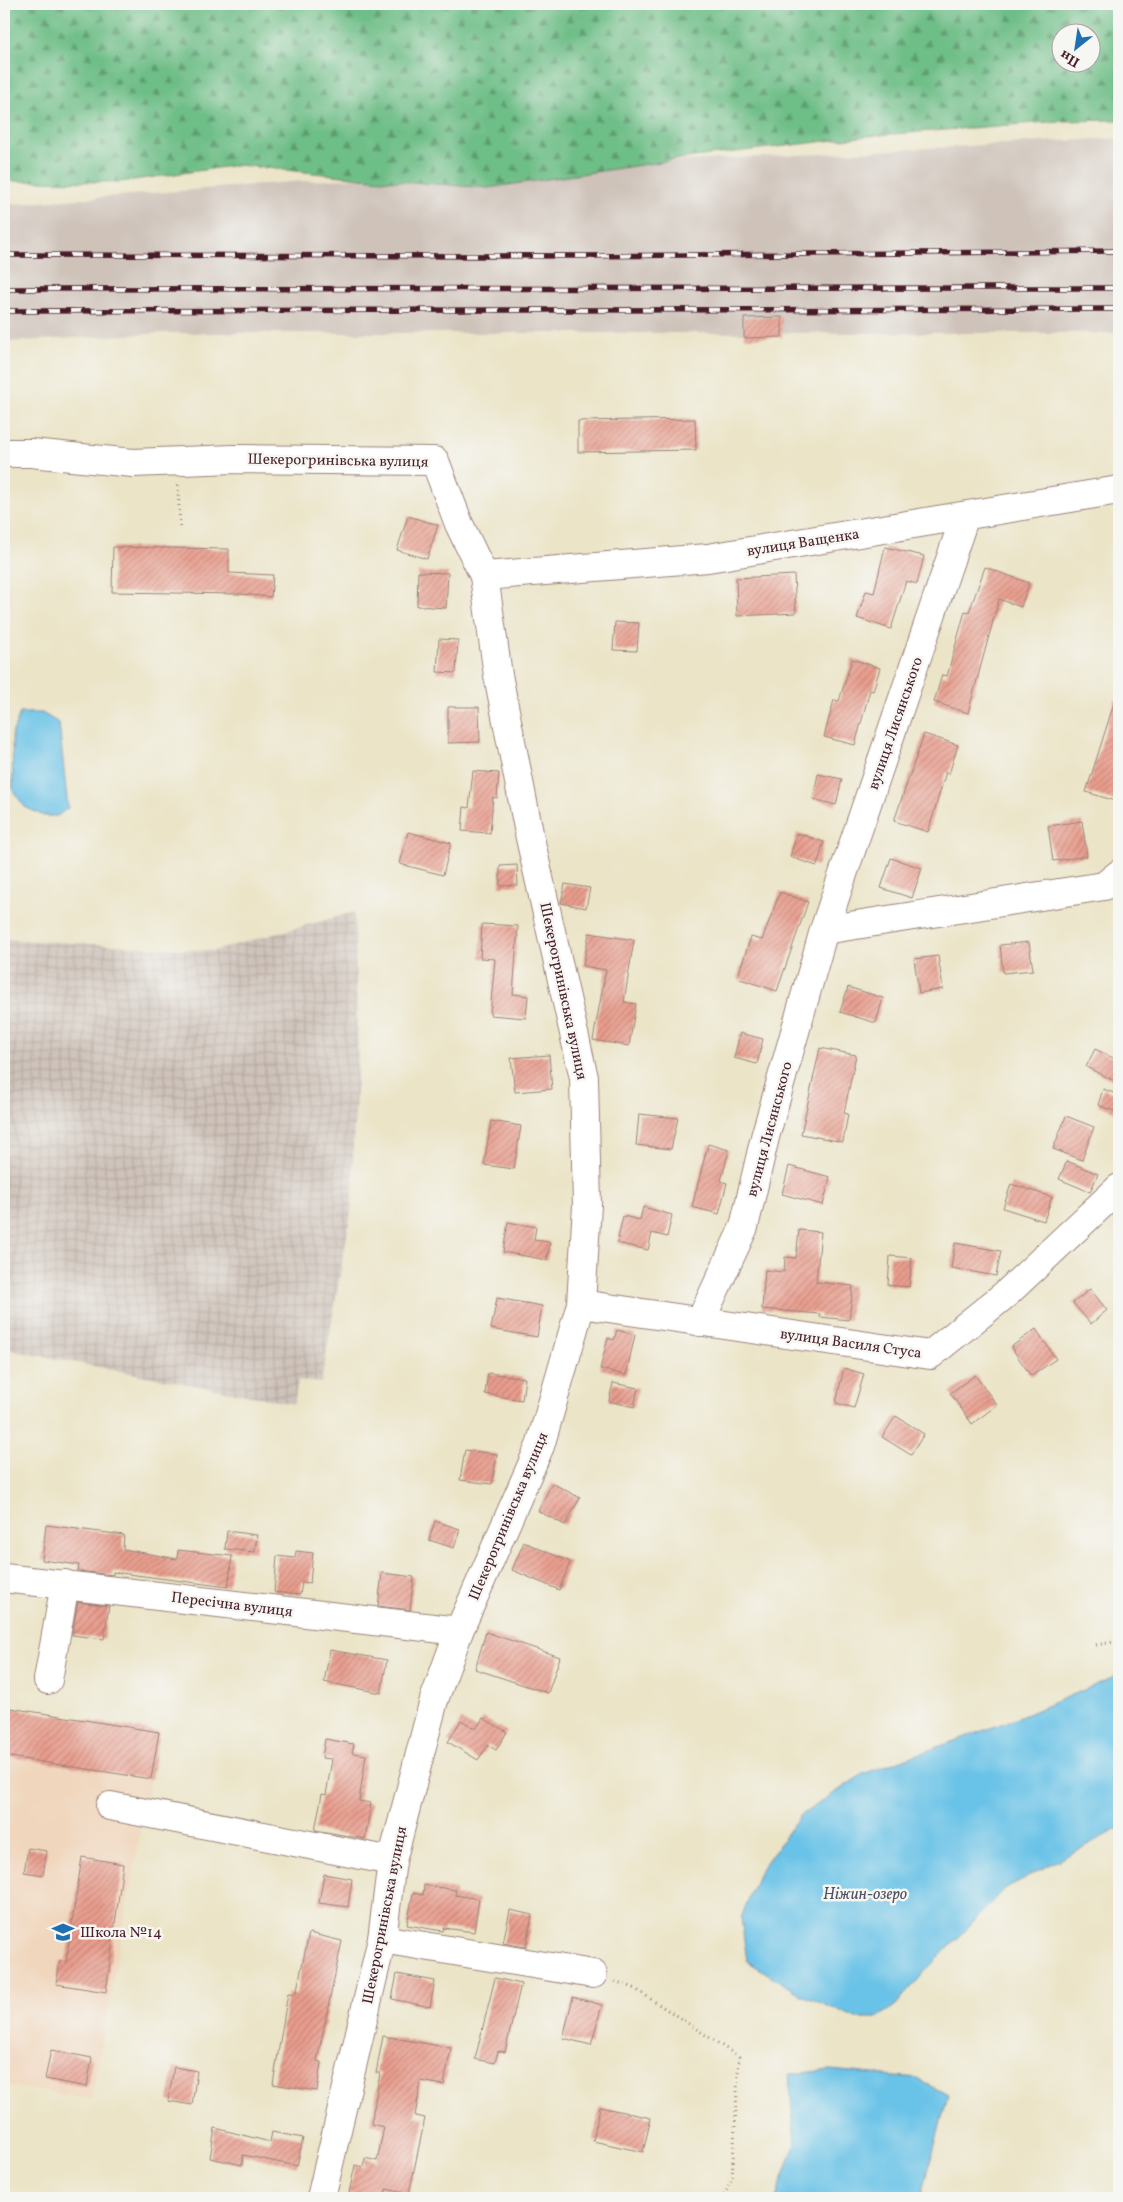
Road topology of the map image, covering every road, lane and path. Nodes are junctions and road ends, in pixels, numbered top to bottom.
1 (4, 453) edge
2 (177, 460) junction
3 (1119, 490) edge
4 (965, 516) junction
5 (180, 527) dead end
6 (484, 576) junction
7 (1119, 874) edge
8 (824, 930) junction
9 (1119, 1188) edge
10 (581, 1304) junction
11 (700, 1322) junction
12 (4, 1578) edge
13 (65, 1584) junction
14 (459, 1631) junction
15 (1119, 1641) edge
16 (1096, 1645) dead end
17 (48, 1680) dead end
18 (110, 1806) dead end
19 (392, 1861) junction
20 (382, 1939) junction
21 (594, 1974) joint
22 (321, 2198) edge
23 (723, 2198) edge

1 - 2 street, Шекерогринівська вулиця
2 - 5 path
2 - 6 street, Шекерогринівська вулиця
3 - 4 street, вулиця Ващенка
4 - 6 street, вулиця Ващенка
4 - 8 street, вулиця Лисянського
6 - 10 street, Шекерогринівська вулиця
7 - 8 street
8 - 11 street, вулиця Лисянського
9 - 11 street, вулиця Василя Стуса
10 - 11 street, вулиця Василя Стуса
10 - 14 street, Шекерогринівська вулиця
12 - 13 street, Пересічна вулиця
13 - 14 street, Пересічна вулиця
13 - 17 street
14 - 19 street, Шекерогринівська вулиця
15 - 16 path
18 - 19 street
19 - 20 street, Шекерогринівська вулиця
20 - 21 street
20 - 22 street, Шекерогринівська вулиця
21 - 23 path

